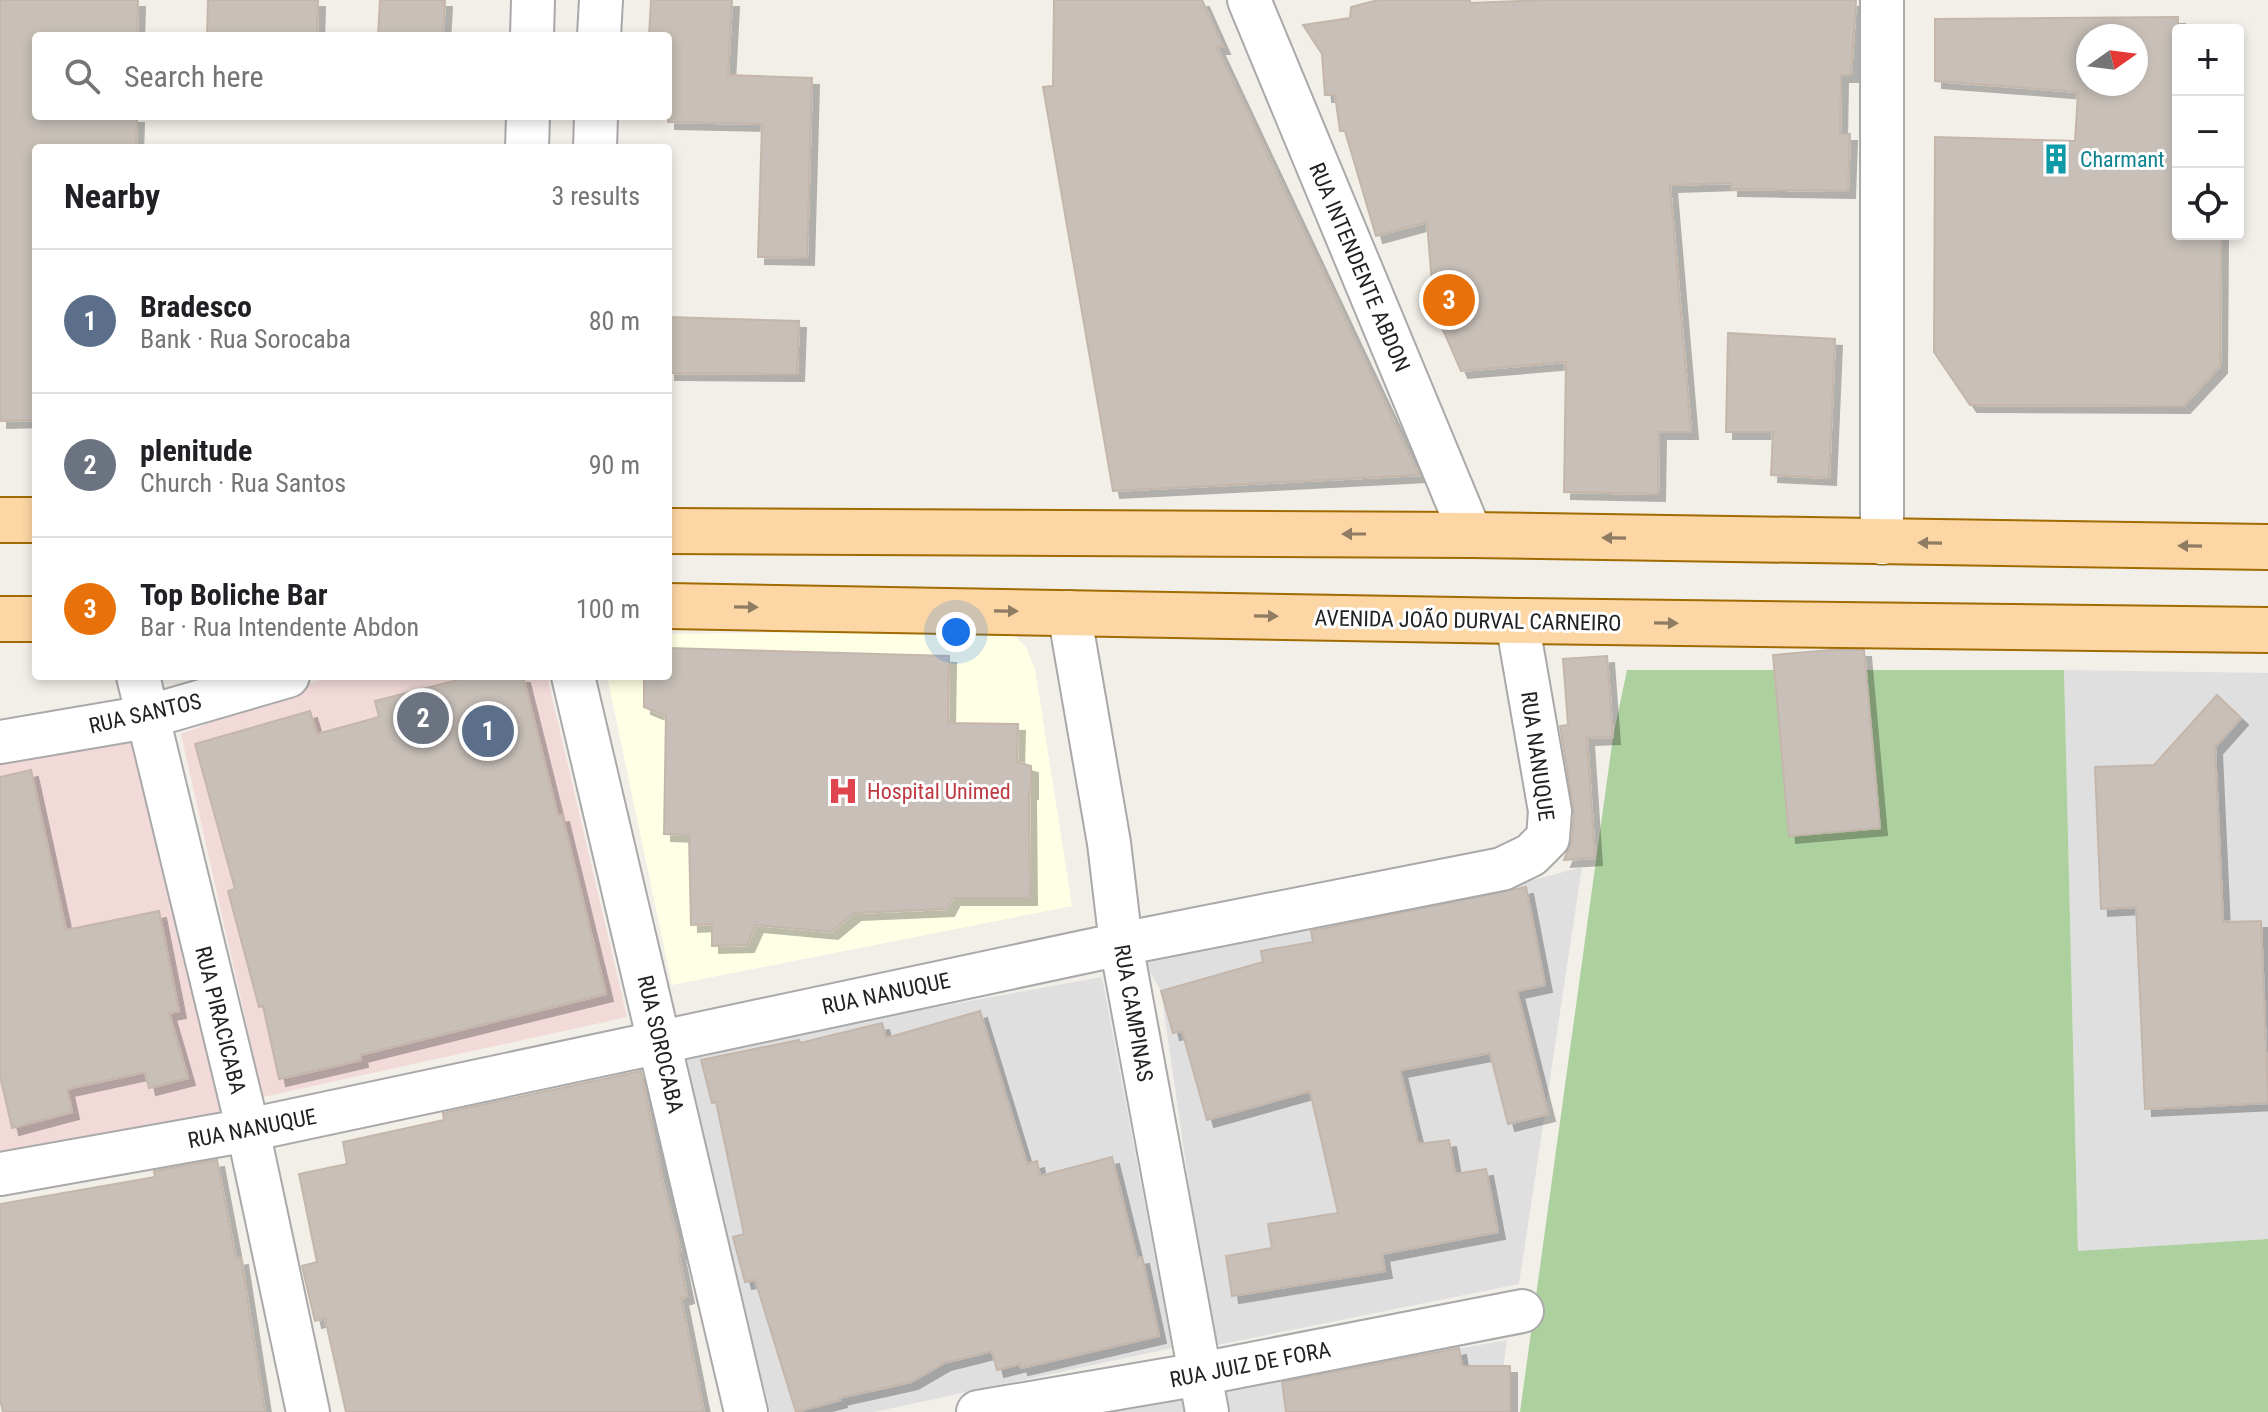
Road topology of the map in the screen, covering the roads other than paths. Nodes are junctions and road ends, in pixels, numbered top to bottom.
1 (533, 0) edge
2 (601, 0) edge
3 (1249, 0) edge
4 (1882, 0) edge
5 (532, 32) edge
6 (599, 32) edge
7 (528, 120) edge
8 (596, 120) edge
9 (527, 144) edge
10 (595, 144) edge
11 (0, 520) edge
12 (32, 520) edge
13 (672, 531) edge
14 (1471, 535) junction
15 (1882, 543) junction
16 (2268, 547) edge
17 (672, 606) edge
18 (1069, 612) junction
19 (0, 619) edge
20 (32, 619) edge
21 (1517, 621) junction
22 (2268, 630) edge
23 (139, 680) edge
24 (274, 680) edge
25 (574, 680) edge
26 (147, 717) junction
27 (0, 742) edge
28 (1121, 944) junction
29 (660, 1040) junction
30 (248, 1130) junction
31 (0, 1174) edge
32 (1522, 1311) dead end
33 (1204, 1393) edge
34 (308, 1412) edge
35 (746, 1412) edge
36 (978, 1412) edge

1 - 5 street
2 - 6 street
3 - 14 street, RUA INTENDENTE ABDON
4 - 15 street
7 - 9 street
8 - 10 street
11 - 12 main road
14 -> 13 main road
15 -> 14 main road
16 -> 15 main road
17 -> 18 main road, AVENIDA JOÃO DURVAL CARNEIRO
18 -> 21 main road, AVENIDA JOÃO DURVAL CARNEIRO
18 - 28 street, RUA CAMPINAS
19 - 20 main road
21 -> 22 main road, AVENIDA JOÃO DURVAL CARNEIRO
21 - 28 street, RUA NANUQUE
23 - 26 street, RUA PIRACICABA
24 - 26 street, RUA SANTOS
25 - 29 street, RUA SOROCABA
26 - 27 street, RUA SANTOS
26 - 30 street, RUA PIRACICABA
28 - 29 street, RUA NANUQUE
28 - 33 street, RUA CAMPINAS
29 - 30 street, RUA NANUQUE
29 - 35 street, RUA SOROCABA
30 - 31 street, RUA NANUQUE
30 - 34 street, RUA PIRACICABA
32 - 33 street, RUA JUIZ DE FORA
33 - 36 street, RUA JUIZ DE FORA

